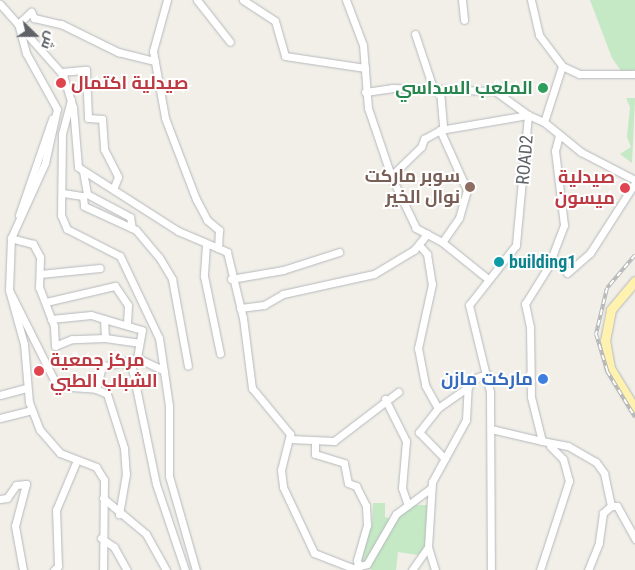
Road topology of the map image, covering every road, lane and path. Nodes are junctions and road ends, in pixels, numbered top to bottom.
1 (167, 0) edge
2 (197, 0) edge
3 (243, 0) edge
4 (346, 0) edge
5 (462, 0) edge
6 (530, 0) edge
7 (0, 4) edge
8 (464, 20) dead end
9 (18, 24) junction
10 (415, 34) dead end
11 (230, 42) dead end
12 (155, 61) junction
13 (562, 66) junction
14 (365, 68) junction
15 (61, 72) junction
16 (635, 74) edge
17 (437, 91) junction
18 (365, 92) junction
19 (71, 100) junction
20 (528, 115) junction
21 (544, 122) junction
22 (442, 129) junction
23 (559, 135) junction
24 (82, 171) junction
25 (391, 176) junction
26 (635, 182) edge
27 (114, 187) junction
28 (63, 193) junction
29 (85, 195) junction
30 (132, 228) junction
31 (426, 234) junction
32 (11, 238) junction
33 (442, 242) junction
34 (206, 245) junction
35 (420, 246) junction
36 (218, 248) junction
37 (339, 252) dead end
38 (100, 268) dead end
39 (567, 273) dead end
40 (40, 274) junction
41 (231, 279) junction
42 (488, 279) junction
43 (635, 281) edge
44 (9, 290) junction
45 (46, 302) junction
46 (240, 308) junction
47 (51, 319) junction
48 (104, 319) junction
49 (127, 324) junction
50 (105, 338) junction
51 (139, 344) junction
52 (220, 354) dead end
53 (137, 358) junction
54 (124, 363) junction
55 (188, 366) dead end
56 (163, 370) junction
57 (487, 374) junction
58 (468, 387) junction
59 (27, 388) junction
60 (96, 389) junction
61 (398, 392) dead end
62 (0, 395) edge
63 (385, 399) junction
64 (438, 408) junction
65 (635, 409) edge
66 (31, 410) junction
67 (0, 418) edge
68 (491, 428) junction
69 (290, 440) junction
70 (542, 441) junction
71 (315, 443) junction
72 (550, 446) junction
73 (445, 459) junction
74 (77, 460) junction
75 (431, 488) junction
76 (104, 498) junction
77 (0, 499) edge
78 (408, 505) junction
79 (611, 506) junction
80 (119, 514) junction
81 (100, 538) junction
82 (635, 539) edge
83 (428, 546) junction
84 (358, 564) junction
85 (23, 570) edge
86 (54, 570) edge
87 (103, 570) edge
88 (127, 570) edge
89 (166, 570) edge
90 (185, 570) edge
91 (196, 570) edge
92 (412, 570) edge
93 (435, 570) edge
94 (491, 570) edge
95 (540, 570) edge
96 (588, 570) edge

1 - 12 street
2 - 11 street
3 - 14 street
4 - 14 street
5 - 8 street
6 - 13 street
7 - 9 street
9 - 12 street
9 - 15 street
9 - 32 street
10 - 17 street
12 - 36 street
13 - 16 street
13 - 21 street
14 - 18 street
15 - 19 street
15 - 27 street
17 - 18 street, ROAD2
17 - 20 street, ROAD2
17 - 22 street
18 - 25 street
19 - 24 street
19 - 28 street
20 - 21 street
20 - 22 street
20 - 42 street, ROAD2
21 - 23 street
22 - 25 street
22 - 33 street
23 - 26 street
23 - 70 street
24 - 27 street
24 - 29 street
25 - 31 street
26 - 39 street
27 - 34 street
28 - 29 street
28 - 56 street
29 - 30 street
29 - 30 street
30 - 55 street
31 - 33 street
31 - 35 street
32 - 40 street
32 - 44 street
33 - 42 street
34 - 36 street
34 - 52 street
35 - 46 street
35 - 64 street
36 - 41 street
37 - 41 street
38 - 40 street
40 - 45 street
41 - 46 street
42 - 57 street
43 - 65 main road
44 - 59 street
44 - 60 street
45 - 47 street
45 - 49 street
46 - 69 street
47 - 48 street
47 - 50 street
48 - 49 street
48 - 50 street
49 - 51 street
50 - 51 street
51 - 53 street
53 - 54 street
53 - 56 street
54 - 60 street
54 - 90 street
56 - 91 street
57 - 58 street
57 - 68 street
58 - 64 street
58 - 73 street
59 - 62 street
59 - 66 street
60 - 80 street
61 - 63 street
63 - 71 street
63 - 78 street
64 - 73 street
66 - 67 street
66 - 74 street
68 - 70 street
68 - 94 street
69 - 71 street
69 - 84 street
70 - 72 street
71 - 84 street
72 - 79 street
72 - 95 street
73 - 75 street
74 - 76 street
74 - 86 street
75 - 78 street
75 - 83 street
76 - 80 street
76 - 81 street
77 - 85 street
78 - 84 street
79 - 82 street
79 - 96 street
80 - 89 street
81 - 87 street
81 - 88 street
83 - 92 street
83 - 93 street

